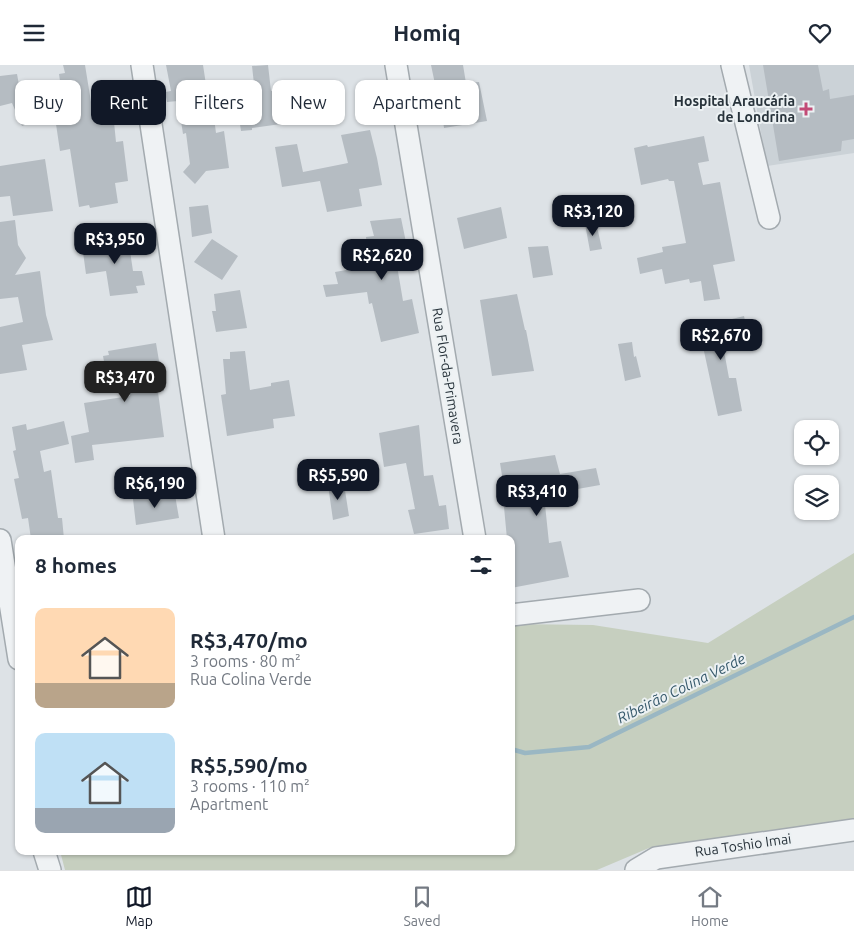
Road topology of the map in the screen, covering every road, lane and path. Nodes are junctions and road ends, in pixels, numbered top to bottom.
1 (142, 65) edge
2 (396, 65) edge
3 (732, 65) edge
4 (769, 218) dead end
5 (213, 535) edge
6 (474, 535) edge
7 (0, 540) edge
8 (638, 600) dead end
9 (515, 615) edge
10 (12, 654) edge
11 (854, 830) edge
12 (45, 855) edge
13 (50, 870) edge
14 (636, 870) edge

1 - 5 street
2 - 6 street, Rua Flor-da-Primavera
3 - 4 street
7 - 10 street
8 - 9 street
11 - 14 street, Rua Toshio Imai
12 - 13 street

